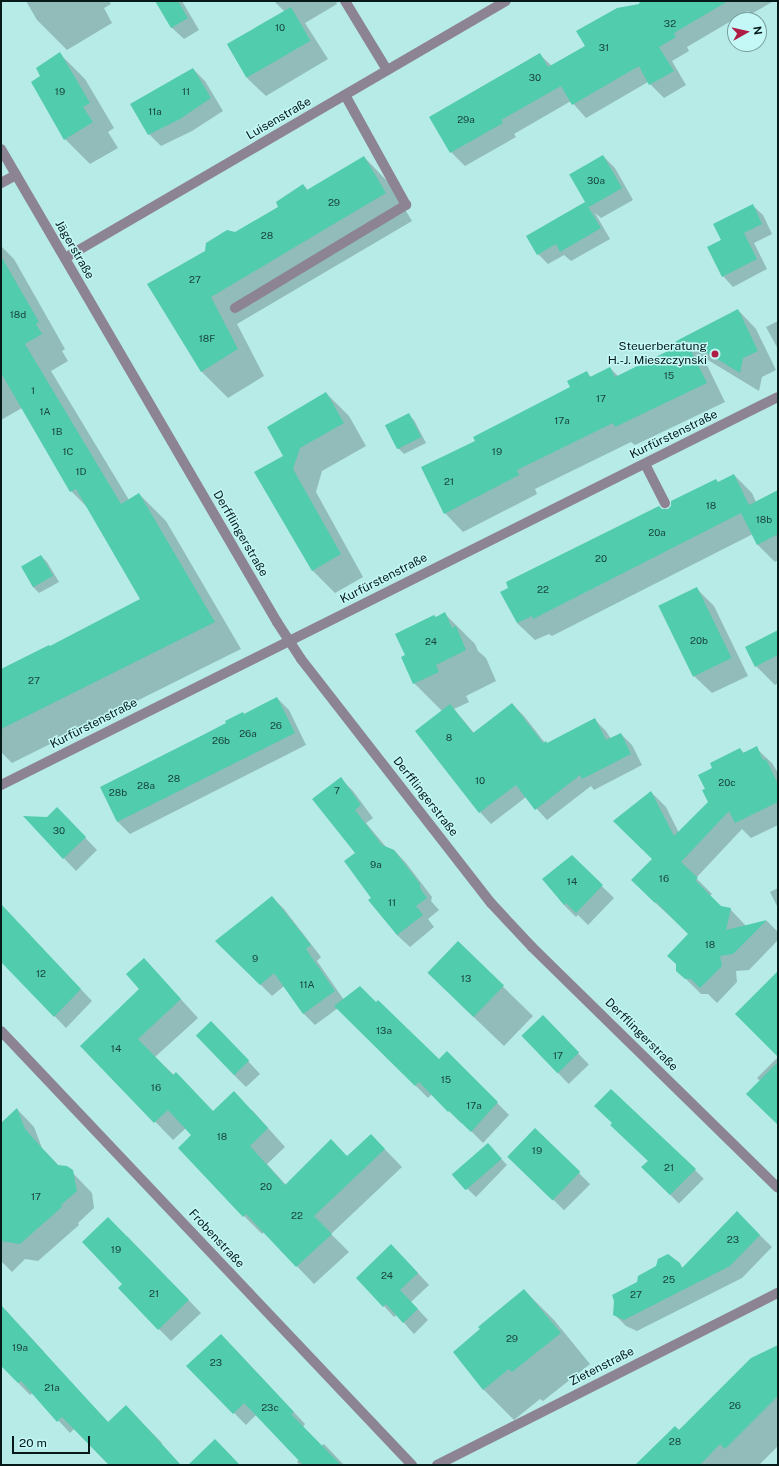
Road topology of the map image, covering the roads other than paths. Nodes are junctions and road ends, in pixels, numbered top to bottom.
1 (345, 1) edge
2 (506, 1) edge
3 (387, 70) junction
4 (345, 95) junction
5 (1, 149) edge
6 (16, 175) junction
7 (1, 184) edge
8 (65, 258) junction
9 (235, 308) dead end
10 (125, 363) joint
11 (778, 397) edge
12 (645, 464) junction
13 (665, 503) dead end
14 (289, 641) junction
15 (1, 785) edge
16 (1, 1031) edge
17 (778, 1188) edge
18 (778, 1293) edge
19 (412, 1465) edge
20 (437, 1465) edge

1 - 3 street
2 - 3 street, Luisenstraße
3 - 4 street, Luisenstraße
4 - 8 street, Luisenstraße
4 - 9 street
5 - 6 street, Jägerstraße
6 - 7 street
6 - 8 street, Jägerstraße
8 - 10 street, Jägerstraße
10 - 14 street, Derfflingerstraße
11 - 12 street, Kurfürstenstraße
12 - 13 street
12 - 14 street, Kurfürstenstraße
14 - 15 street, Kurfürstenstraße
14 - 17 street, Derfflingerstraße
16 - 19 street, Frobenstraße
18 - 20 street, Zietenstraße

